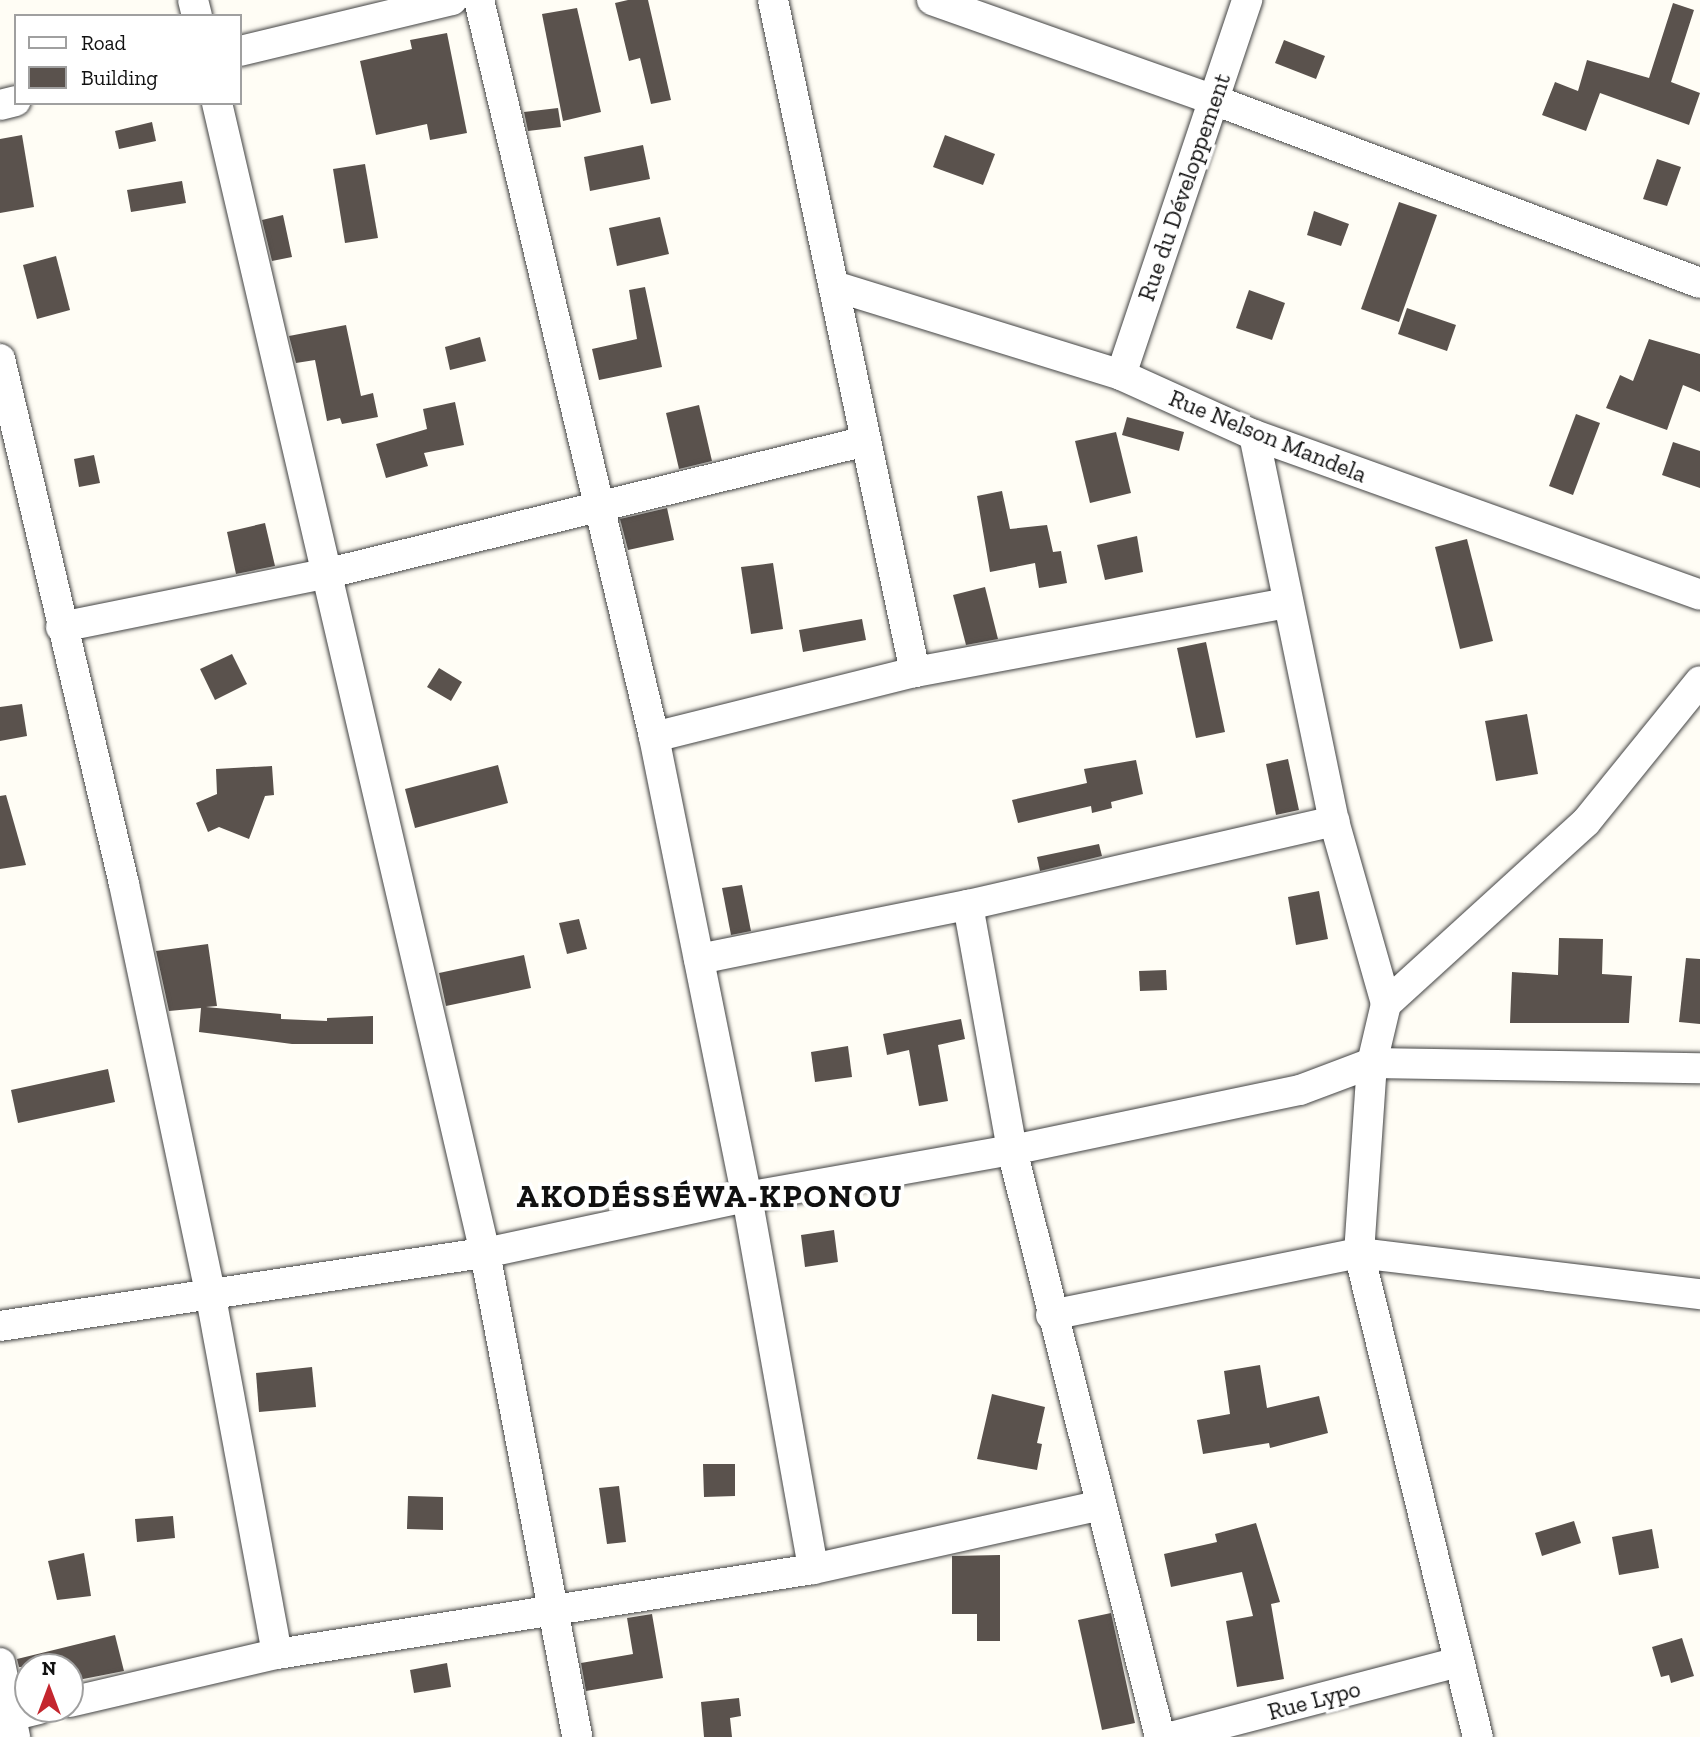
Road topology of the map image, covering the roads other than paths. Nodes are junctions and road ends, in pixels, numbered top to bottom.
1 (452, 0) edge
2 (479, 0) edge
3 (773, 0) edge
4 (932, 0) edge
5 (1247, 0) edge
6 (242, 51) edge
7 (1214, 100) junction
8 (217, 105) edge
9 (1700, 283) edge
10 (834, 286) junction
11 (0, 359) edge
12 (1121, 374) junction
13 (1254, 435) junction
14 (866, 442) junction
15 (596, 507) junction
16 (325, 574) junction
17 (1700, 595) edge
18 (1286, 603) junction
19 (61, 627) junction
20 (915, 672) junction
21 (1700, 681) edge
22 (654, 737) junction
23 (1334, 821) junction
24 (968, 905) junction
25 (699, 959) junction
26 (1386, 1004) junction
27 (1372, 1063) junction
28 (1700, 1068) edge
29 (1012, 1150) junction
30 (747, 1197) junction
31 (1359, 1253) junction
32 (485, 1254) junction
33 (210, 1292) junction
34 (1700, 1294) edge
35 (1051, 1315) junction
36 (0, 1326) edge
37 (1101, 1505) junction
38 (813, 1569) junction
39 (552, 1608) junction
40 (277, 1654) junction
41 (1458, 1662) junction
42 (0, 1663) edge
43 (84, 1699) edge
44 (14, 1700) edge
45 (577, 1737) edge
46 (1160, 1737) edge
47 (1171, 1737) edge
48 (1478, 1737) edge

1 - 6 street
2 - 15 street
3 - 10 street
4 - 7 street
5 - 7 street, Rue du Développement
7 - 9 street
7 - 12 street, Rue du Développement
8 - 16 street
10 - 12 street, Rue Nelson Mandela
10 - 14 street
11 - 19 street
12 - 13 street, Rue Nelson Mandela
13 - 17 street, Rue Nelson Mandela
13 - 18 street
14 - 15 street
14 - 20 street
15 - 16 street
15 - 22 street
16 - 19 street
16 - 32 street
18 - 20 street
18 - 23 street
19 - 33 street
20 - 22 street
21 - 26 street
22 - 25 street
23 - 24 street
23 - 26 street
24 - 25 street
24 - 29 street
25 - 30 street
26 - 27 street
27 - 28 street
27 - 29 street
27 - 31 street
29 - 30 street
29 - 35 street
30 - 32 street
30 - 38 street
31 - 34 street
31 - 35 street
31 - 41 street
32 - 33 street
32 - 39 street
33 - 36 street
33 - 40 street
35 - 37 street
37 - 38 street
37 - 46 street
38 - 39 street
39 - 40 street
39 - 45 street
40 - 43 street
41 - 47 street, Rue Lypo
41 - 48 street
42 - 44 street

